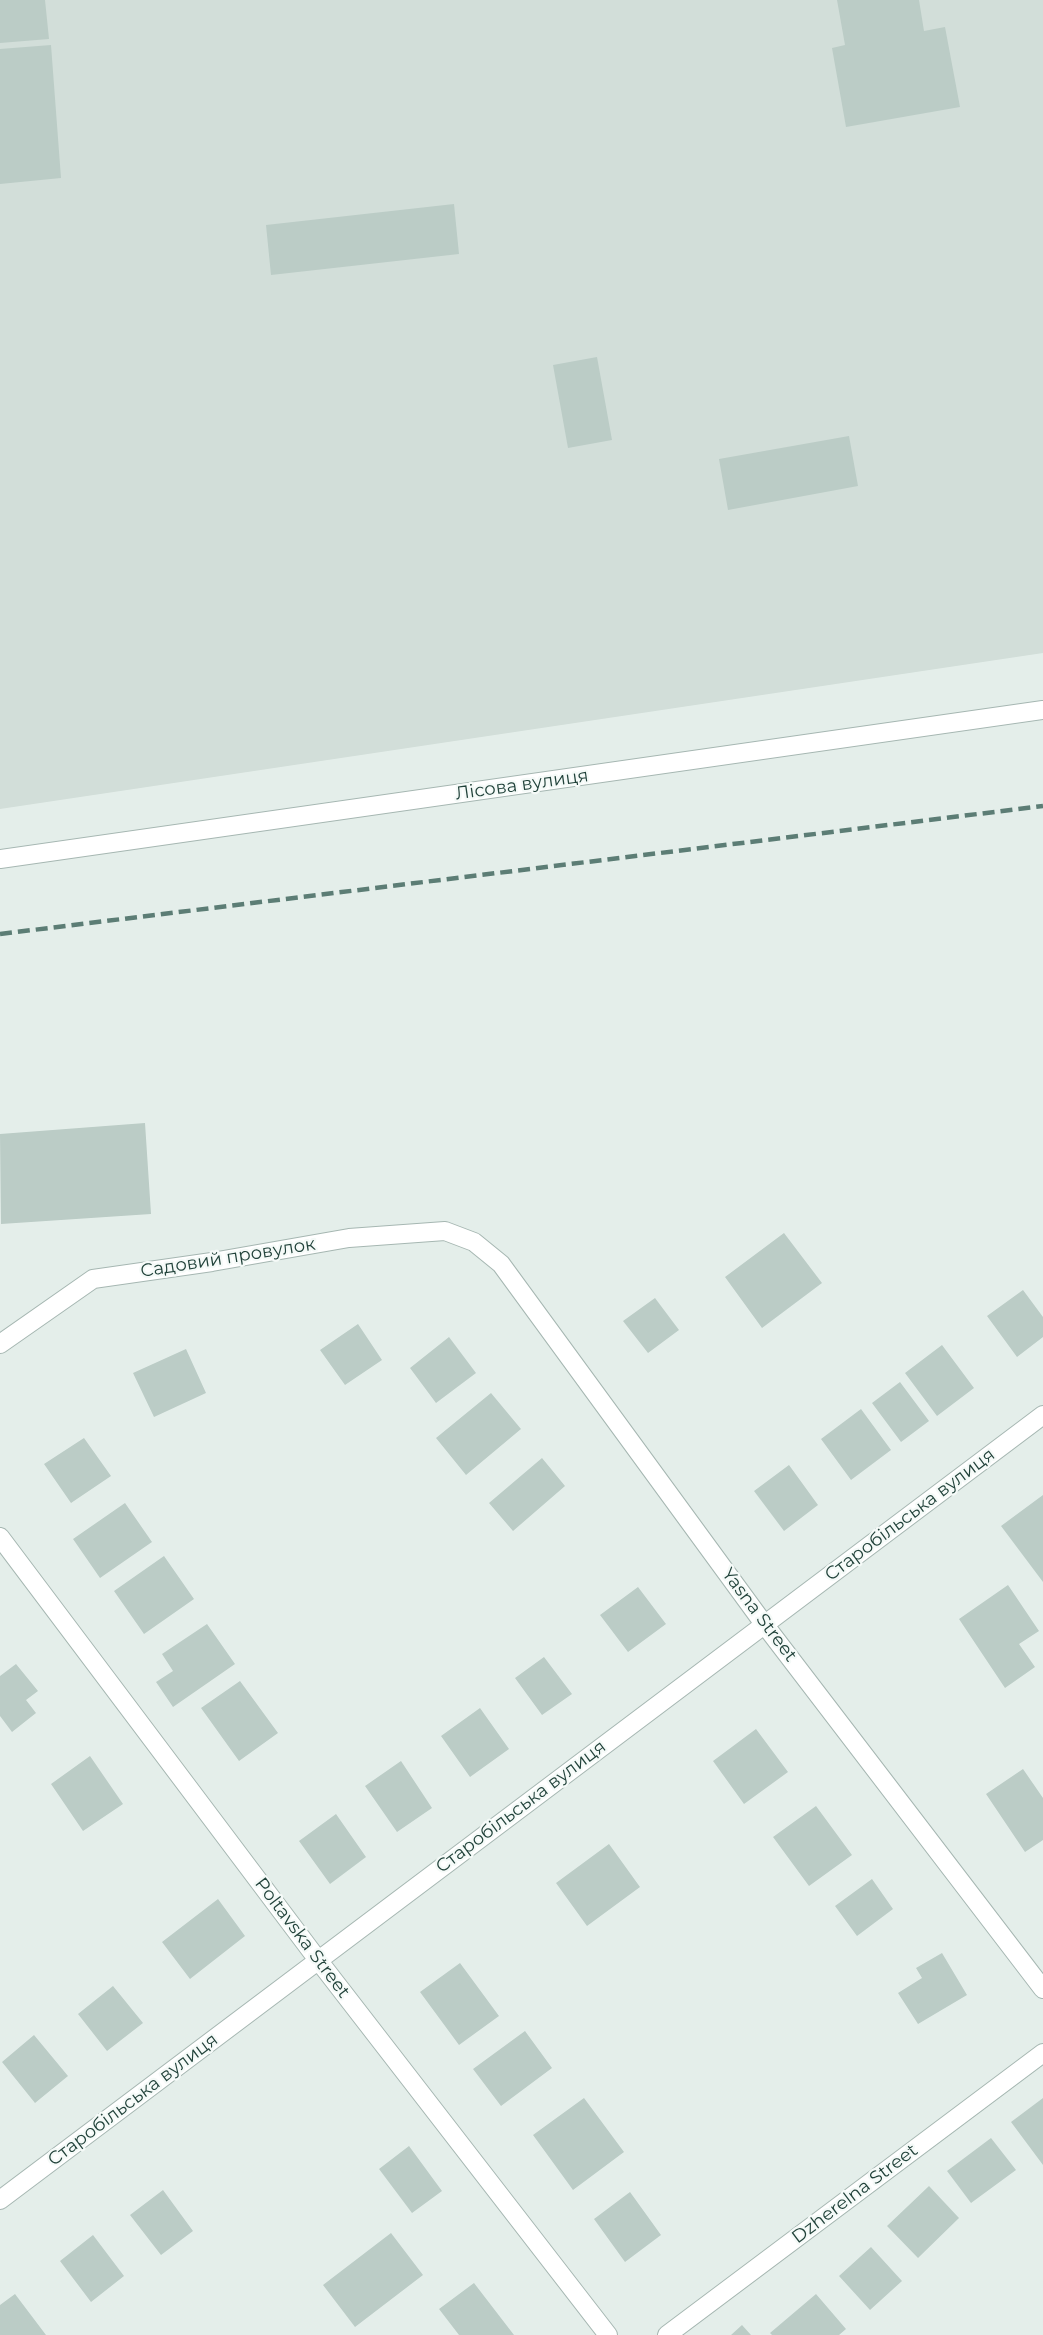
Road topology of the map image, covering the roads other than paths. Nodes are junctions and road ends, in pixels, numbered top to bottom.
1 (1043, 710) edge
2 (0, 859) edge
3 (474, 1242) joint
4 (0, 1344) edge
5 (1043, 1415) edge
6 (0, 1537) edge
7 (765, 1624) junction
8 (318, 1960) junction
9 (1043, 1989) edge
10 (1043, 2053) edge
11 (0, 2200) edge
12 (608, 2335) edge
13 (667, 2335) edge

1 - 2 street, Лісова вулиця
3 - 4 street, Садовий провулок
3 - 7 street, Yasna Street
5 - 7 street, Старобільська вулиця
6 - 8 street, Poltavska Street
7 - 8 street, Старобільська вулиця
7 - 9 street, Yasna Street
8 - 11 street, Старобільська вулиця
8 - 12 street, Poltavska Street
10 - 13 street, Dzherelna Street

